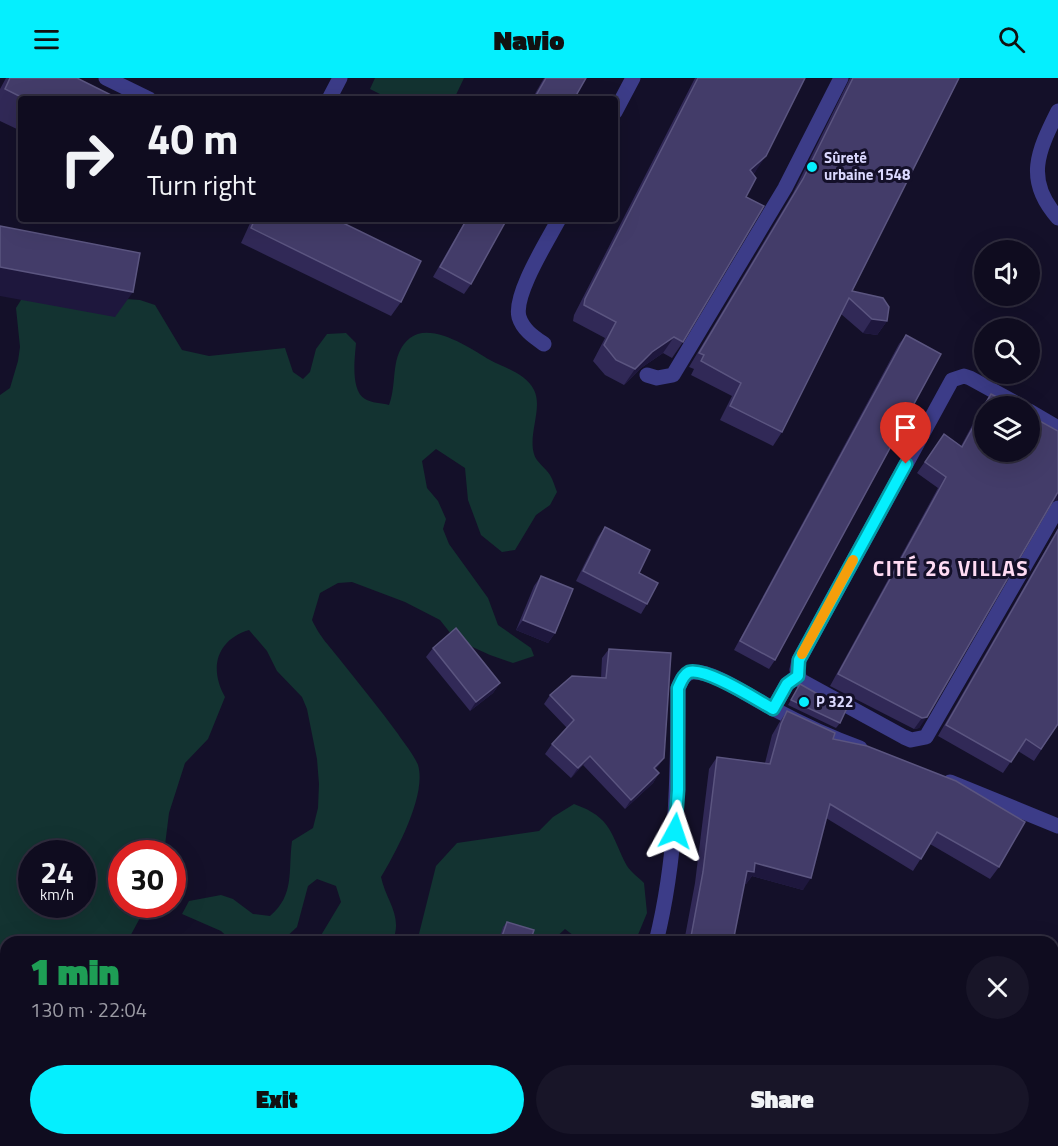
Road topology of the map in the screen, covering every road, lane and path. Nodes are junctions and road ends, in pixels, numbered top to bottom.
1 (106, 78) edge
2 (340, 78) edge
3 (633, 78) edge
4 (841, 78) edge
5 (143, 96) edge
6 (330, 96) edge
7 (618, 106) edge
8 (1058, 111) edge
9 (1058, 218) edge
10 (558, 222) edge
11 (544, 344) dead end
12 (647, 375) edge
13 (1002, 396) edge
14 (1040, 417) edge
15 (1058, 428) edge
16 (1058, 507) edge
17 (798, 676) junction
18 (773, 709) junction
19 (872, 752) edge
20 (932, 775) edge
21 (1058, 826) edge
22 (657, 936) edge

1 - 5 street
2 - 6 street
3 - 7 street
4 - 12 street
8 - 9 street
10 - 11 street
13 - 17 street
14 - 15 street
16 - 17 street
17 - 18 street
18 - 19 street
18 - 22 street
20 - 21 street

